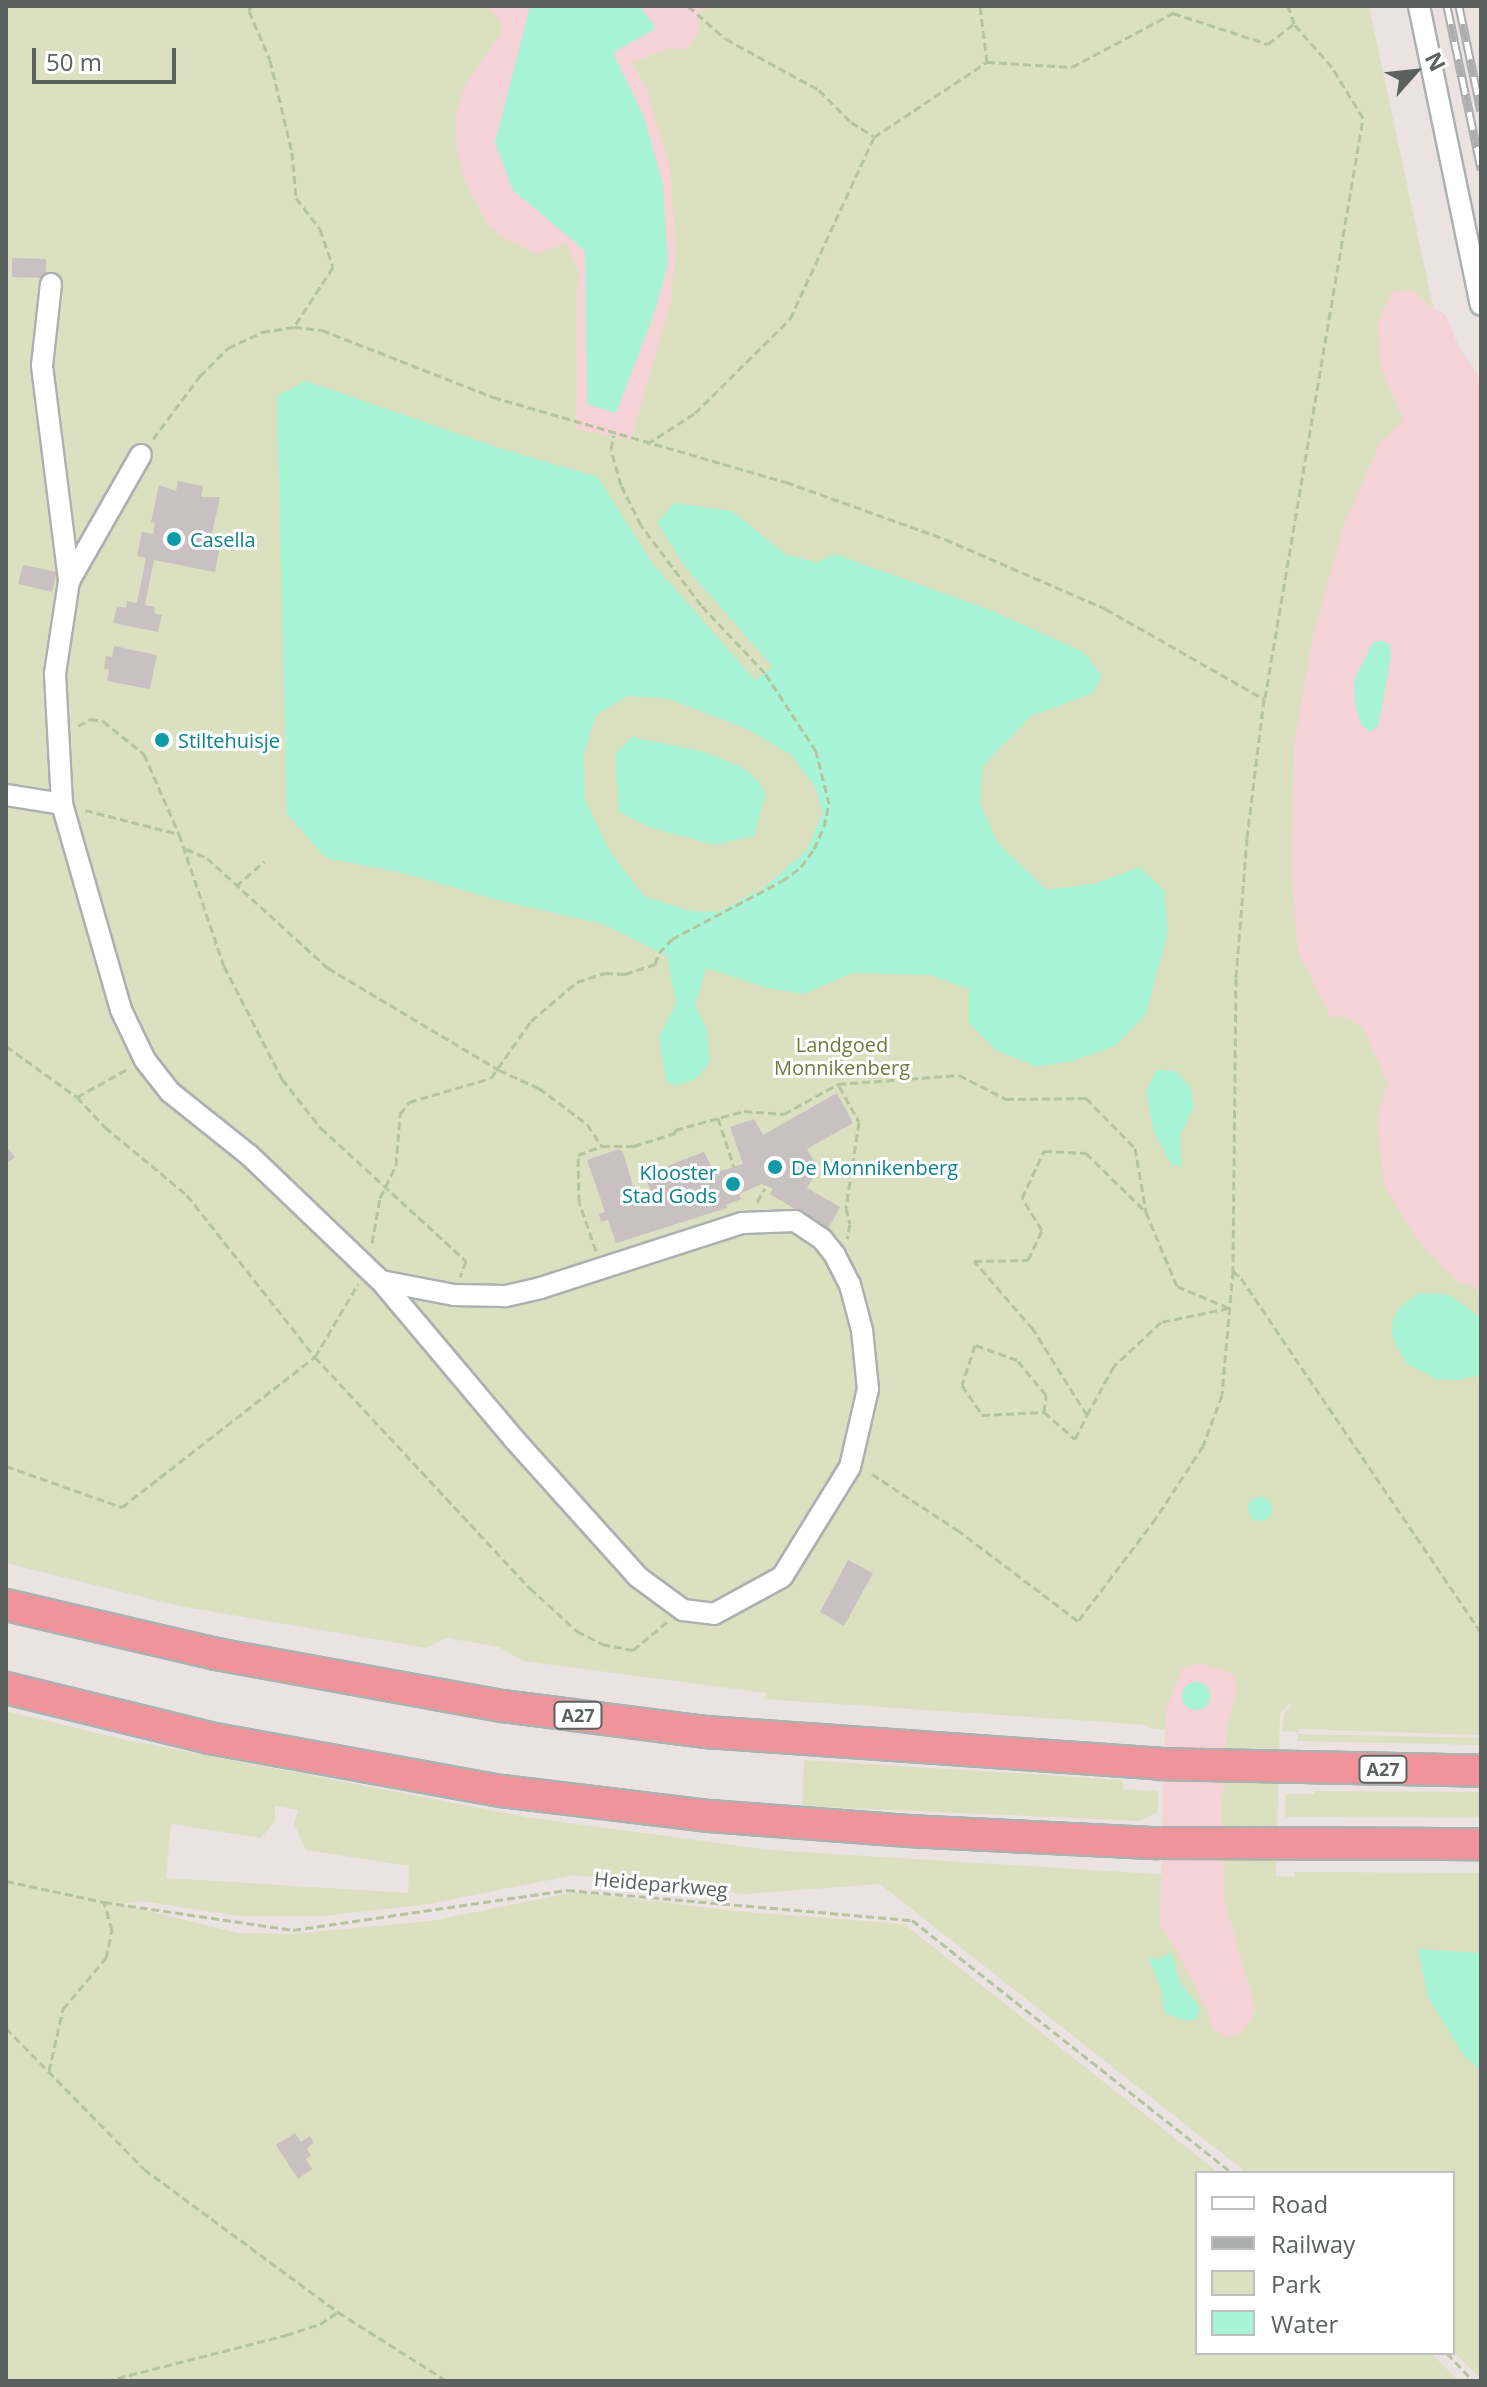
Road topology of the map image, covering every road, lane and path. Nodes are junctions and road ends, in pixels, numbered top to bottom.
1 (251, 6) edge
2 (688, 6) edge
3 (980, 6) edge
4 (1288, 6) edge
5 (1419, 6) edge
6 (1294, 24) junction
7 (987, 62) junction
8 (874, 137) junction
9 (51, 284) dead end
10 (1481, 305) edge
11 (294, 327) junction
12 (614, 434) junction
13 (647, 444) junction
14 (141, 455) joint
15 (69, 581) junction
16 (1264, 699) junction
17 (55, 735) junction
18 (6, 795) edge
19 (62, 804) junction
20 (179, 834) junction
21 (186, 849) junction
22 (265, 861) dead end
23 (236, 886) junction
24 (659, 953) dead end
25 (6, 1046) edge
26 (145, 1060) junction
27 (838, 1084) junction
28 (77, 1097) junction
29 (718, 1118) junction
30 (602, 1146) junction
31 (734, 1167) dead end
32 (1146, 1212) junction
33 (835, 1255) junction
34 (602, 1267) junction
35 (1233, 1271) junction
36 (381, 1281) junction
37 (454, 1295) junction
38 (1229, 1308) junction
39 (1044, 1412) junction
40 (1087, 1415) junction
41 (850, 1467) junction
42 (6, 1605) edge
43 (683, 1610) junction
44 (1481, 1633) edge
45 (6, 1688) edge
46 (1481, 1771) edge
47 (1481, 1844) edge
48 (6, 1881) edge
49 (104, 1902) junction
50 (6, 2028) edge
51 (49, 2071) junction
52 (1229, 2171) edge
53 (338, 2312) junction
54 (1449, 2355) edge
55 (106, 2381) edge
56 (447, 2381) edge
57 (1473, 2381) edge

1 - 11 path
2 - 8 path
3 - 7 path
4 - 6 path
5 - 10 lane
6 - 7 path
6 - 16 path
7 - 8 path
8 - 13 path
9 - 15 lane
11 - 12 path
11 - 14 path
12 - 13 path
12 - 24 path
13 - 16 path
14 - 15 lane
15 - 17 lane
16 - 35 path
17 - 19 lane
17 - 20 path
18 - 19 lane
19 - 20 path
19 - 26 lane
20 - 21 path
21 - 23 path
21 - 37 path
22 - 23 path
23 - 30 path
25 - 28 path
26 - 28 path
26 - 36 lane
27 - 29 path
27 - 32 path
27 - 33 path
28 - 43 path
29 - 30 path
29 - 31 path
30 - 34 path
32 - 38 path
32 - 40 path
33 - 34 lane
33 - 41 lane
34 - 37 lane
35 - 38 path
35 - 44 path
36 - 37 lane
36 - 43 lane
38 - 40 path
38 - 41 path
39 - 39 path
39 - 40 path
41 - 43 lane
42 - 46 highway, A27
45 - 47 highway
48 - 49 path, Heideparkweg
49 - 51 path
49 - 52 path, Heideparkweg
50 - 51 path
51 - 53 path
53 - 55 path
53 - 56 path
54 - 57 path

